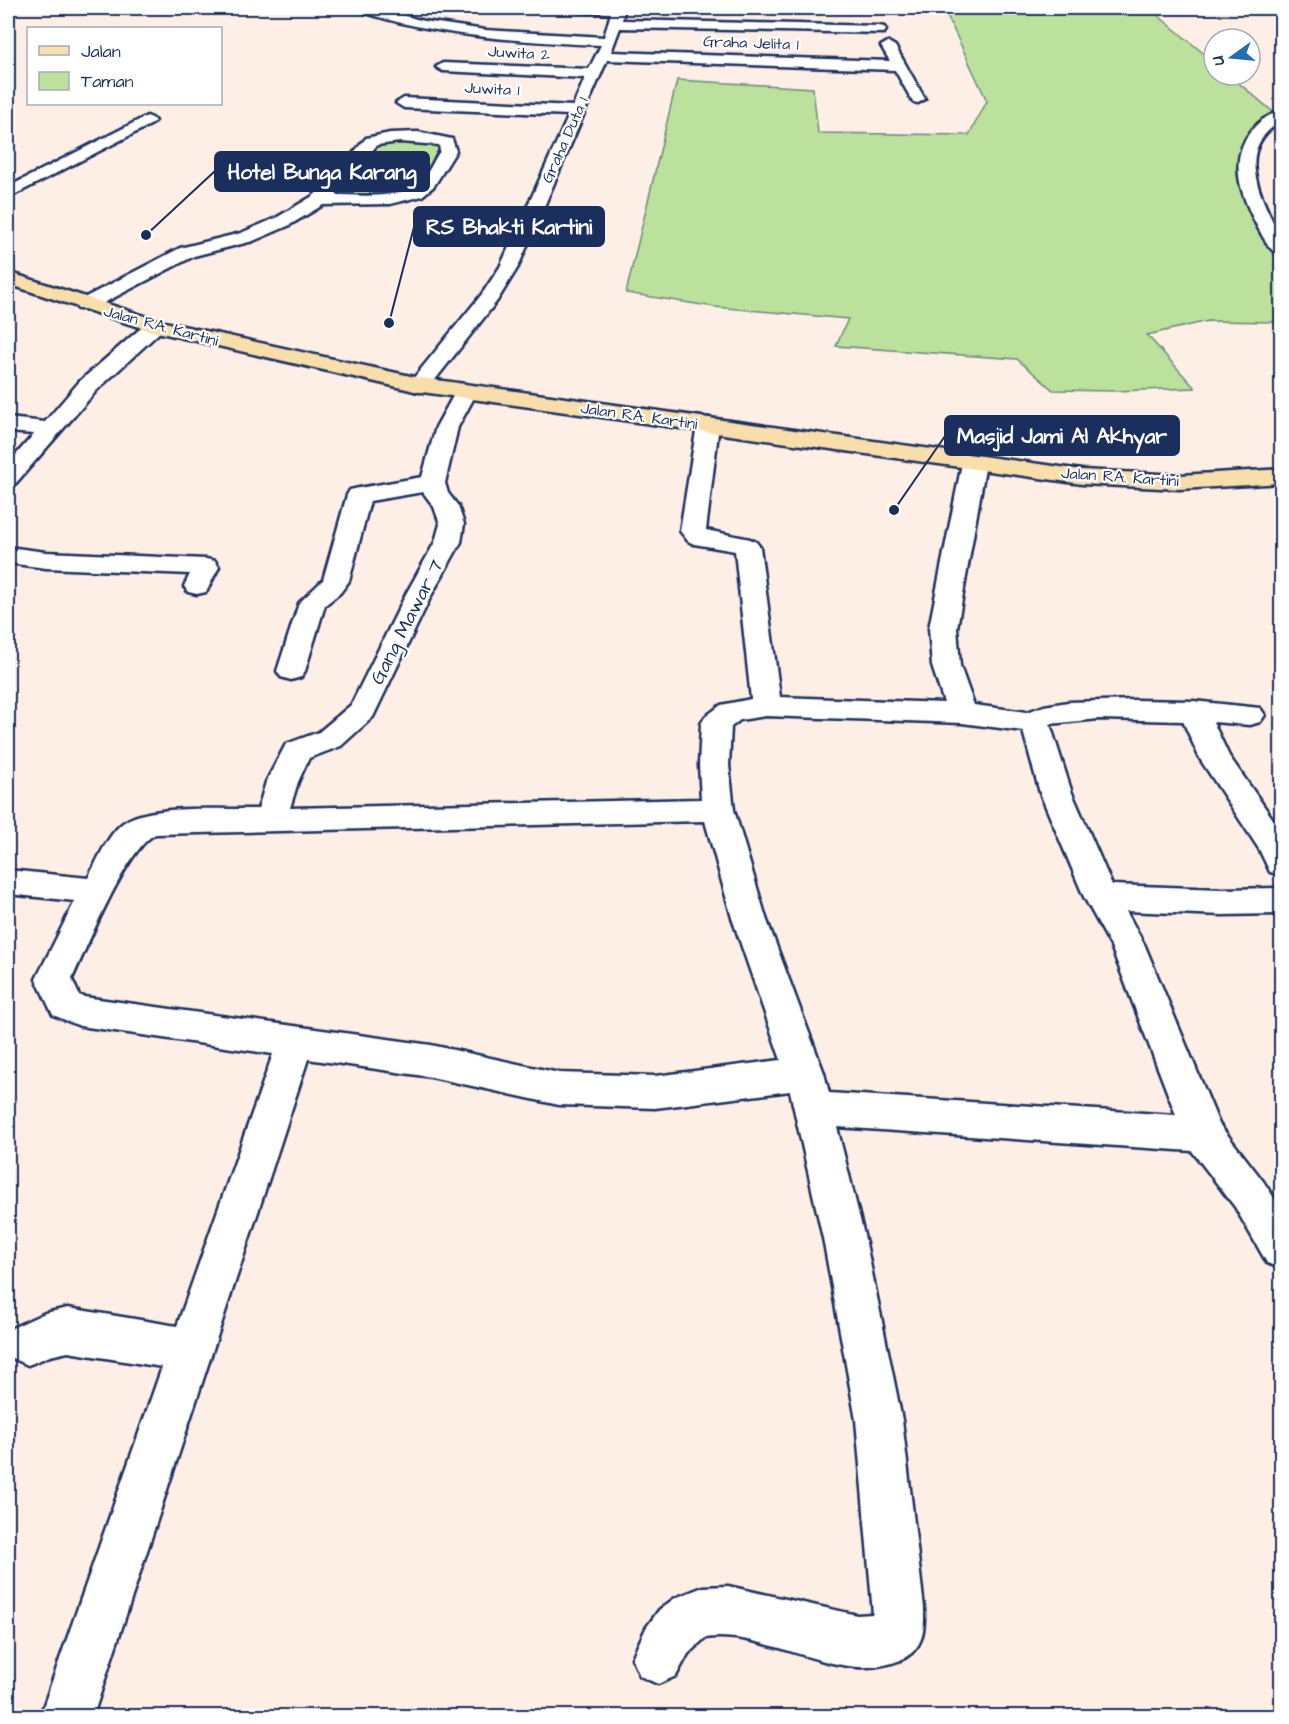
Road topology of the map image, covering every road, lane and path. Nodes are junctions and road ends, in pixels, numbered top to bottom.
1 (364, 8) edge
2 (580, 8) edge
3 (618, 13) edge
4 (872, 15) dead end
5 (879, 30) junction
6 (609, 41) junction
7 (602, 56) junction
8 (899, 66) junction
9 (442, 67) dead end
10 (594, 74) junction
11 (918, 99) dead end
12 (404, 103) dead end
13 (578, 111) junction
14 (1281, 115) edge
15 (147, 121) dead end
16 (1252, 139) junction
17 (1272, 140) dead end
18 (8, 193) edge
19 (319, 200) junction
20 (1281, 250) edge
21 (8, 278) edge
22 (85, 304) junction
23 (155, 326) junction
24 (419, 385) junction
25 (466, 392) junction
26 (8, 425) edge
27 (708, 425) junction
28 (51, 429) junction
29 (974, 463) junction
30 (1281, 476) edge
31 (8, 478) edge
32 (433, 483) junction
33 (8, 555) edge
34 (197, 586) dead end
35 (291, 671) dead end
36 (766, 706) junction
37 (1193, 711) junction
38 (962, 713) junction
39 (1250, 715) dead end
40 (1031, 722) junction
41 (718, 810) junction
42 (271, 820) junction
43 (1281, 863) edge
44 (8, 882) edge
45 (97, 891) junction
46 (1101, 897) junction
47 (1281, 901) edge
48 (296, 1040) junction
49 (809, 1091) junction
50 (1203, 1134) junction
51 (1281, 1249) edge
52 (28, 1343) dead end
53 (191, 1350) junction
54 (658, 1658) dead end
55 (66, 1716) edge

1 - 6 street
2 - 3 street
3 - 5 street
3 - 6 street, Graha Duta 1
4 - 5 street
5 - 8 street
6 - 7 street, Graha Duta 1
7 - 8 street, Graha Jelita 1
7 - 10 street, Graha Duta 1
8 - 11 street
9 - 10 street, Juwita 2
10 - 13 street, Graha Duta 1
12 - 13 street, Juwita 1
13 - 24 street, Graha Duta 1
14 - 16 street
15 - 18 street
16 - 17 street
16 - 20 street
19 - 19 street
19 - 22 street
21 - 22 main road, Jalan RA. Kartini
22 - 23 main road, Jalan RA. Kartini
23 - 24 main road, Jalan RA. Kartini
23 - 28 street
24 - 25 main road, Jalan RA. Kartini
25 - 27 main road, Jalan RA. Kartini
25 - 32 street
26 - 28 street
27 - 29 main road, Jalan RA. Kartini
27 - 36 street
28 - 31 street
29 - 30 main road, Jalan RA. Kartini
29 - 38 street
32 - 35 street
32 - 42 street, Gang Mawar 7
33 - 34 street
36 - 38 street
36 - 41 street
37 - 39 street
37 - 40 street
37 - 43 street
38 - 40 street
40 - 46 street
41 - 42 street
41 - 49 street
42 - 45 street
44 - 45 street
45 - 48 street
46 - 47 street
46 - 50 street
48 - 49 street
48 - 53 street
49 - 50 street
49 - 54 street
50 - 51 street
52 - 53 street
53 - 55 street

